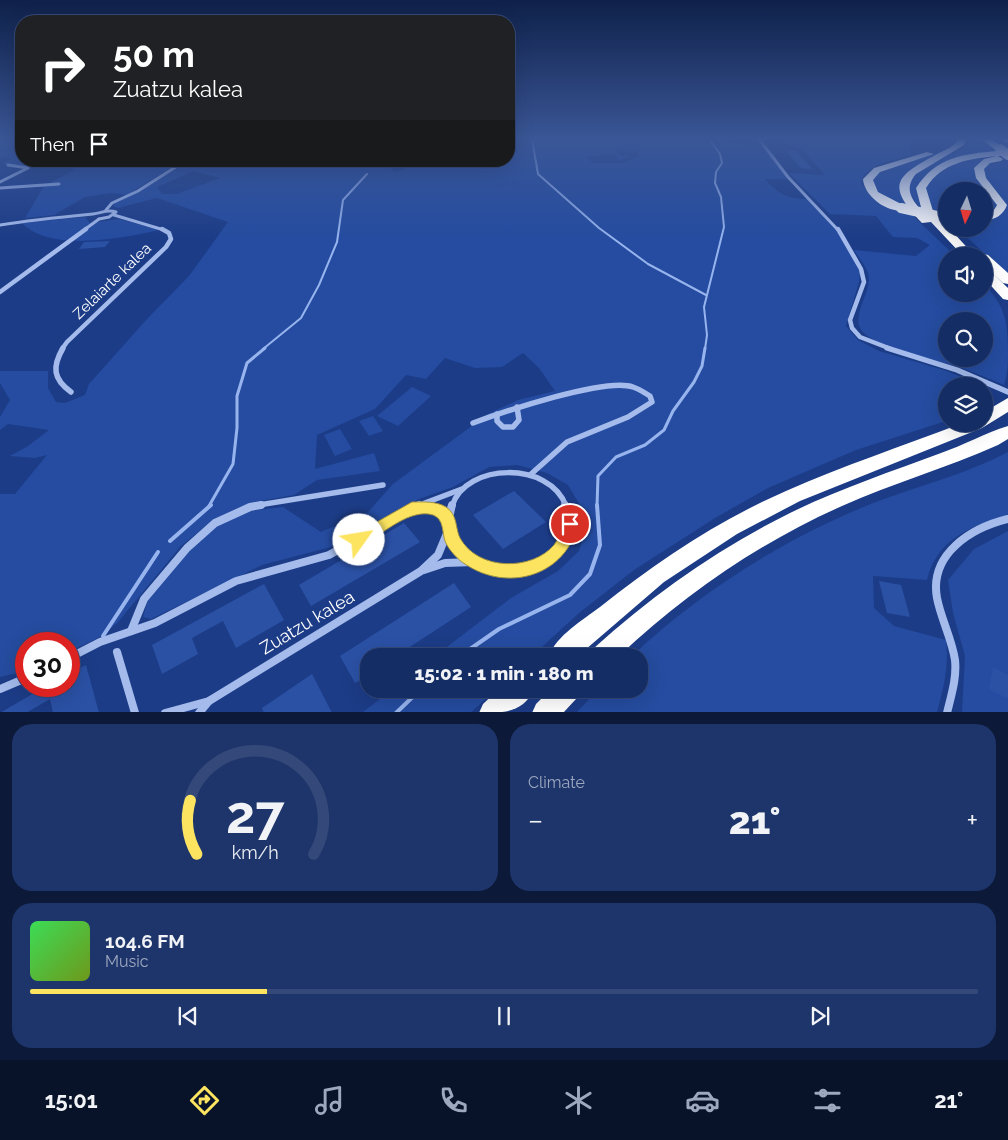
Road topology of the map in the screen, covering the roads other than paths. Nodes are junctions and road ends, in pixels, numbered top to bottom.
1 (20, 172) edge
2 (167, 172) edge
3 (784, 172) edge
4 (874, 172) edge
5 (912, 172) edge
6 (932, 172) edge
7 (944, 172) edge
8 (0, 182) edge
9 (59, 184) dead end
10 (0, 188) edge
11 (993, 193) edge
12 (106, 210) junction
13 (938, 211) edge
14 (993, 214) edge
15 (114, 215) junction
16 (97, 216) junction
17 (938, 216) edge
18 (0, 224) edge
19 (961, 238) edge
20 (957, 247) edge
21 (960, 247) edge
22 (972, 247) edge
23 (993, 266) edge
24 (993, 280) edge
25 (1008, 280) edge
26 (0, 292) edge
27 (1008, 296) edge
28 (72, 392) dead end
29 (1008, 392) edge
30 (1008, 404) edge
31 (517, 407) junction
32 (497, 414) junction
33 (993, 414) edge
34 (473, 423) dead end
35 (955, 432) edge
36 (1008, 432) edge
37 (530, 475) junction
38 (383, 485) dead end
39 (462, 489) junction
40 (412, 508) junction
41 (448, 519) junction
42 (1008, 519) edge
43 (449, 529) junction
44 (476, 562) junction
45 (421, 571) junction
46 (131, 631) junction
47 (570, 648) edge
48 (610, 648) edge
49 (117, 652) dead end
50 (80, 653) edge
51 (15, 683) edge
52 (0, 689) edge
53 (508, 698) edge
54 (520, 698) edge
55 (559, 698) edge
56 (209, 701) junction
57 (135, 712) edge
58 (172, 712) edge
59 (199, 712) edge
60 (492, 712) edge
61 (506, 712) edge
62 (545, 712) edge
63 (947, 712) edge

1 - 8 street
2 - 12 street
3 - 29 street
4 - 17 highway, bridge
5 - 20 highway
6 - 21 highway
7 - 13 highway
9 - 10 street
11 - 14 highway
12 - 15 street
12 - 16 street
15 - 16 street
15 - 28 street, Zelaiarte kalea
16 - 18 street
16 - 26 street
19 - 22 highway
23 - 25 highway
24 - 27 highway
30 - 33 highway
31 - 32 street
31 - 32 street
31 - 37 street
32 - 34 street
35 - 47 highway
36 - 48 highway
37 - 39 street, Zuatzu kalea
37 - 44 street, Zuatzu kalea
38 - 46 street
39 - 40 street
39 - 41 street, Zuatzu kalea
40 - 41 street
40 - 46 street
41 - 43 street, Zuatzu kalea
42 - 63 street
43 - 44 street, Zuatzu kalea
43 - 45 street, Zuatzu kalea
44 - 45 street, Zuatzu kalea
45 - 56 street, Zuatzu kalea
46 - 50 street
49 - 57 street
51 - 52 street
53 - 60 highway
54 - 61 highway
55 - 62 highway
56 - 58 street, Zuatzu kalea
56 - 59 street, Zuatzu kalea

